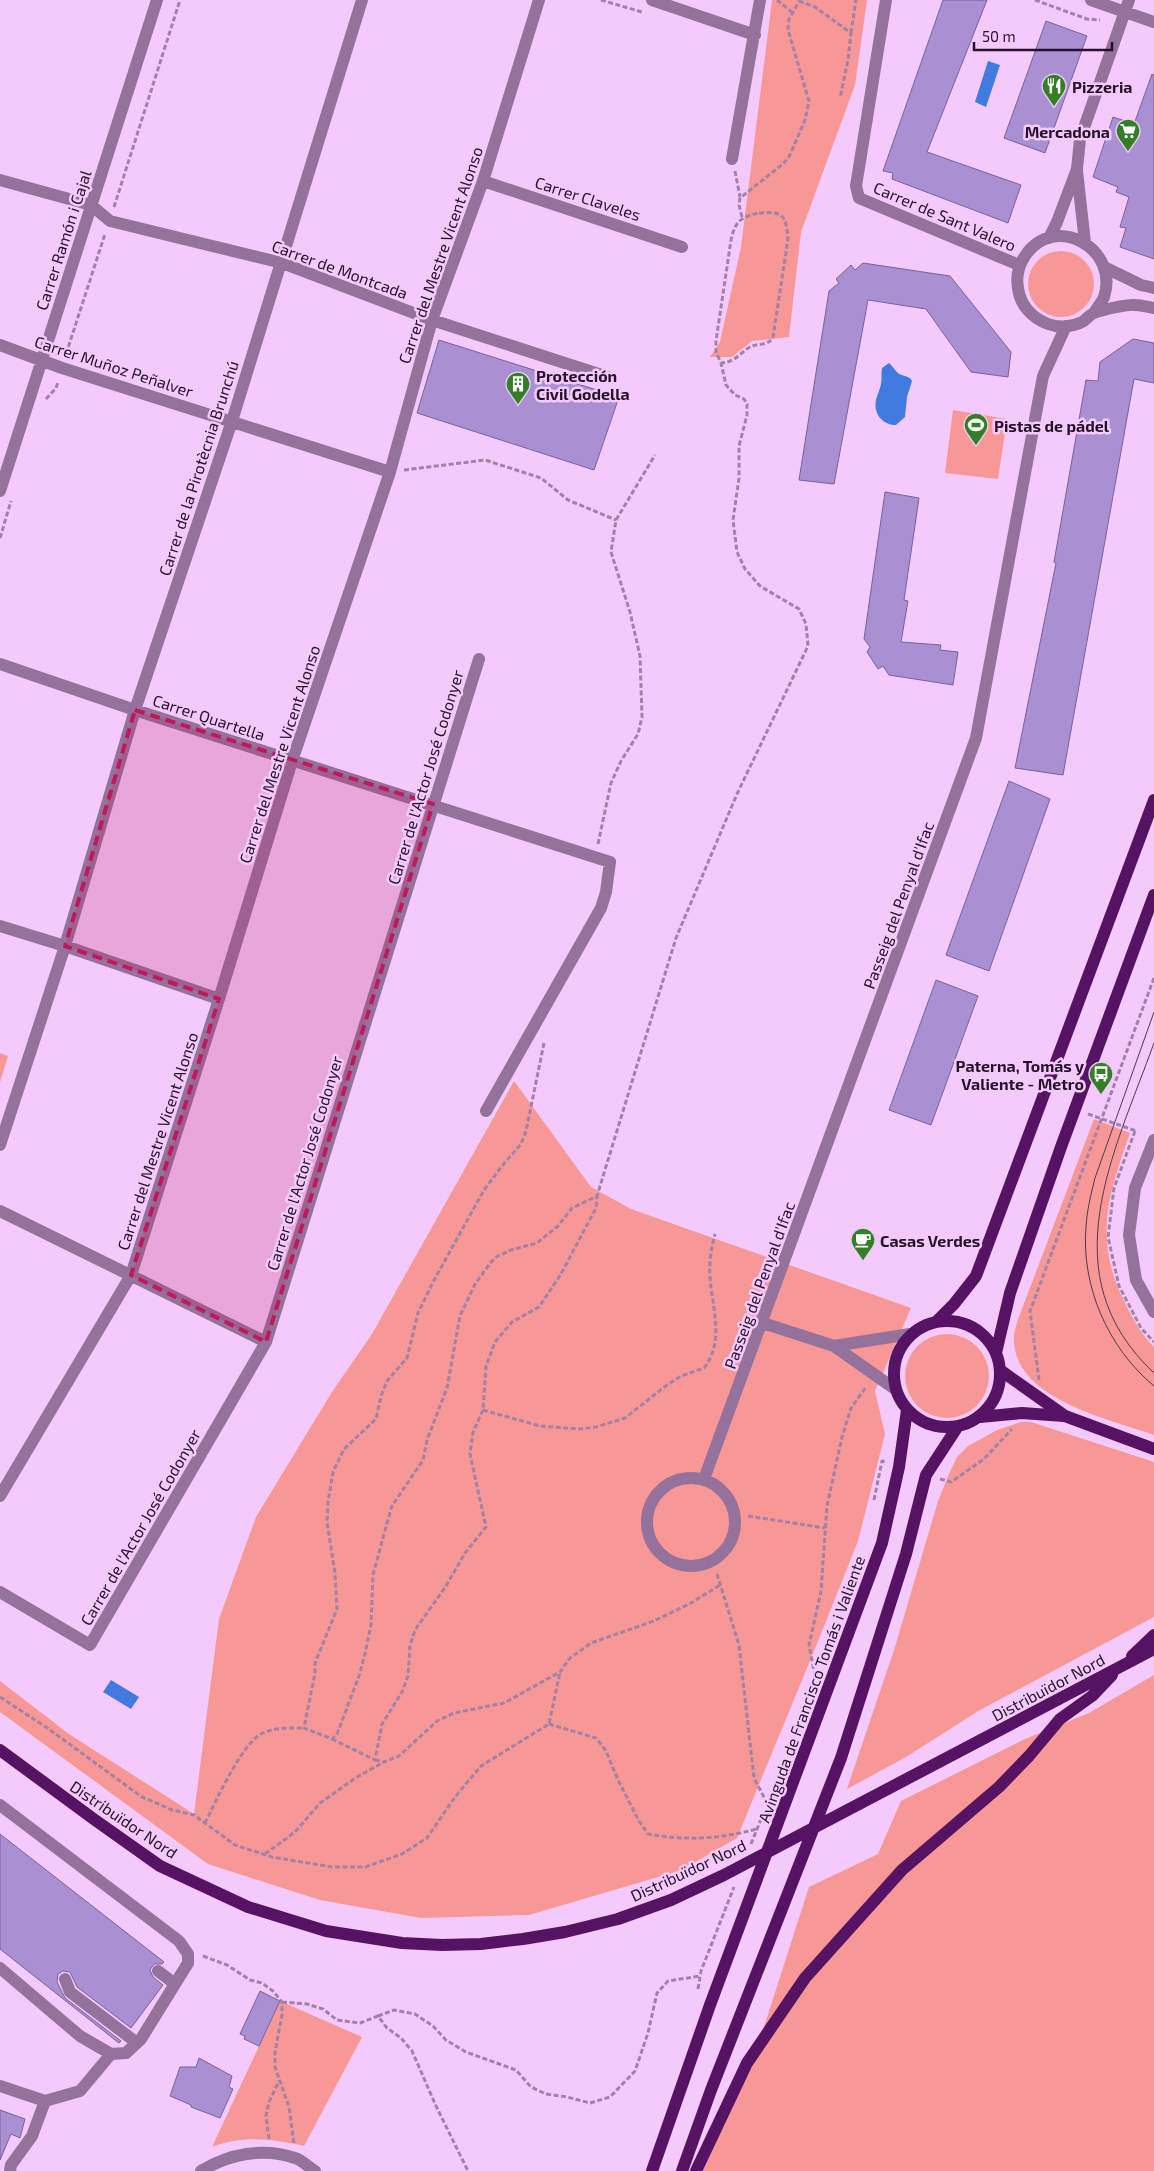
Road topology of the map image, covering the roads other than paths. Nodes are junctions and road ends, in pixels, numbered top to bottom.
1 (158, 0) edge
2 (362, 0) edge
3 (539, 0) edge
4 (652, 0) edge
5 (760, 0) edge
6 (886, 0) edge
7 (1092, 0) edge
8 (1126, 6) edge
9 (1154, 22) edge
10 (755, 35) junction
11 (732, 158) road end
12 (1077, 169) junction
13 (0, 180) edge
14 (483, 181) junction
15 (91, 205) junction
16 (1049, 238) junction
17 (1085, 243) junction
18 (682, 247) dead end
19 (282, 263) junction
20 (1019, 265) junction
21 (1104, 267) junction
22 (1154, 288) edge
23 (1154, 308) edge
24 (1094, 313) junction
25 (432, 320) junction
26 (1066, 326) junction
27 (0, 346) edge
28 (42, 360) junction
29 (611, 378) dead end
30 (232, 421) junction
31 (390, 472) junction
32 (0, 491) edge
33 (479, 659) dead end
34 (0, 664) edge
35 (135, 710) junction
36 (292, 761) junction
37 (1154, 800) edge
38 (434, 804) junction
39 (1154, 895) edge
40 (0, 926) edge
41 (65, 946) junction
42 (220, 1000) junction
43 (486, 1111) dead end
44 (1154, 1140) edge
45 (0, 1145) edge
46 (0, 1211) edge
47 (131, 1275) junction
48 (1154, 1312) edge
49 (937, 1321) junction
50 (763, 1323) junction
51 (910, 1334) junction
52 (266, 1342) junction
53 (834, 1346) junction
54 (996, 1353) junction
55 (1000, 1370) junction
56 (895, 1389) junction
57 (907, 1410) junction
58 (980, 1416) junction
59 (1065, 1416) junction
60 (958, 1426) junction
61 (1154, 1449) edge
62 (704, 1479) junction
63 (0, 1496) edge
64 (0, 1592) edge
65 (1154, 1635) edge
66 (1154, 1649) edge
67 (1120, 1667) junction
68 (0, 1750) edge
69 (0, 1805) edge
70 (0, 1968) edge
71 (158, 1971) dead end
72 (65, 1979) dead end
73 (175, 1984) junction
74 (137, 2043) junction
75 (111, 2054) junction
76 (0, 2086) edge
77 (45, 2101) junction
78 (10, 2171) edge
79 (201, 2171) edge
80 (314, 2171) edge
81 (652, 2171) edge
82 (682, 2171) edge
83 (696, 2171) edge

1 - 15 street, Carrer Ramón i Cajal
2 - 19 street, Carrer de la Pirotècnia Brunchú
3 - 14 street, Carrer del Mestre Vicent Alonso
4 - 10 street
5 - 10 street
6 - 20 street, Carrer de Sant Valero
7 - 8 street
8 - 9 street
8 - 12 street
10 - 11 street
12 - 16 street
12 - 17 street
13 - 15 street, Carrer de Montcada
14 - 18 street, Carrer Claveles
14 - 25 street, Carrer del Mestre Vicent Alonso
15 - 19 street, Carrer de Montcada
15 - 28 street, Carrer Ramón i Cajal
16 - 17 street
16 - 20 street
17 - 21 street
19 - 25 street, Carrer de Montcada
19 - 30 street, Carrer de la Pirotècnia Brunchú
20 - 26 street
21 - 22 street
21 - 24 street
23 - 24 street
24 - 26 street
25 - 29 street, Carrer de Montcada
25 - 31 street, Carrer del Mestre Vicent Alonso
26 - 50 street, Passeig del Penyal d'Ifac
27 - 28 street, Carrer Muñoz Peñalver
28 - 30 street, Carrer Muñoz Peñalver
28 - 32 street, Carrer Ramón i Cajal
30 - 31 street, Carrer Muñoz Peñalver
30 - 35 street, Carrer de la Pirotècnia Brunchú
31 - 36 street, Carrer del Mestre Vicent Alonso
33 - 38 street, Carrer de l'Actor José Codonyer
34 - 35 street, Carrer Quartella
35 - 36 street, Carrer Quartella
35 - 41 street, Carrer de la Pirotècnia Brunchú
36 - 38 street, Carrer Quartella
36 - 42 street, Carrer del Mestre Vicent Alonso
37 - 49 main road
38 - 43 street, Carrer Quartella
38 - 52 street, Carrer de l'Actor José Codonyer
39 - 54 main road
40 - 41 street
41 - 42 street
41 - 45 street, Carrer de la Pirotècnia Brunchú
42 - 47 street, Carrer del Mestre Vicent Alonso
44 - 48 street
46 - 47 street
47 - 52 street
47 - 63 street, Carrer del Mestre Vicent Alonso
49 - 51 main road
49 - 54 main road
50 - 53 street
50 - 62 street, Passeig del Penyal d'Ifac
51 - 53 street
51 - 56 main road
52 - 64 street, Carrer de l'Actor José Codonyer
53 - 56 street
54 - 55 main road
55 - 58 main road
55 - 59 main road
56 - 57 main road
57 - 60 main road
57 - 81 main road, Avinguda de Francisco Tomás i Valiente
58 - 59 main road
58 - 60 main road
59 - 61 main road
60 - 82 main road
62 - 62 street
65 - 67 main road
66 - 67 main road, Distribuïdor Nord
67 - 68 main road, Distribuïdor Nord
67 - 83 main road
69 - 73 street
70 - 75 street
71 - 73 street
72 - 74 street
73 - 74 street
74 - 75 street
75 - 77 street
76 - 77 street
77 - 78 street
79 - 80 street

